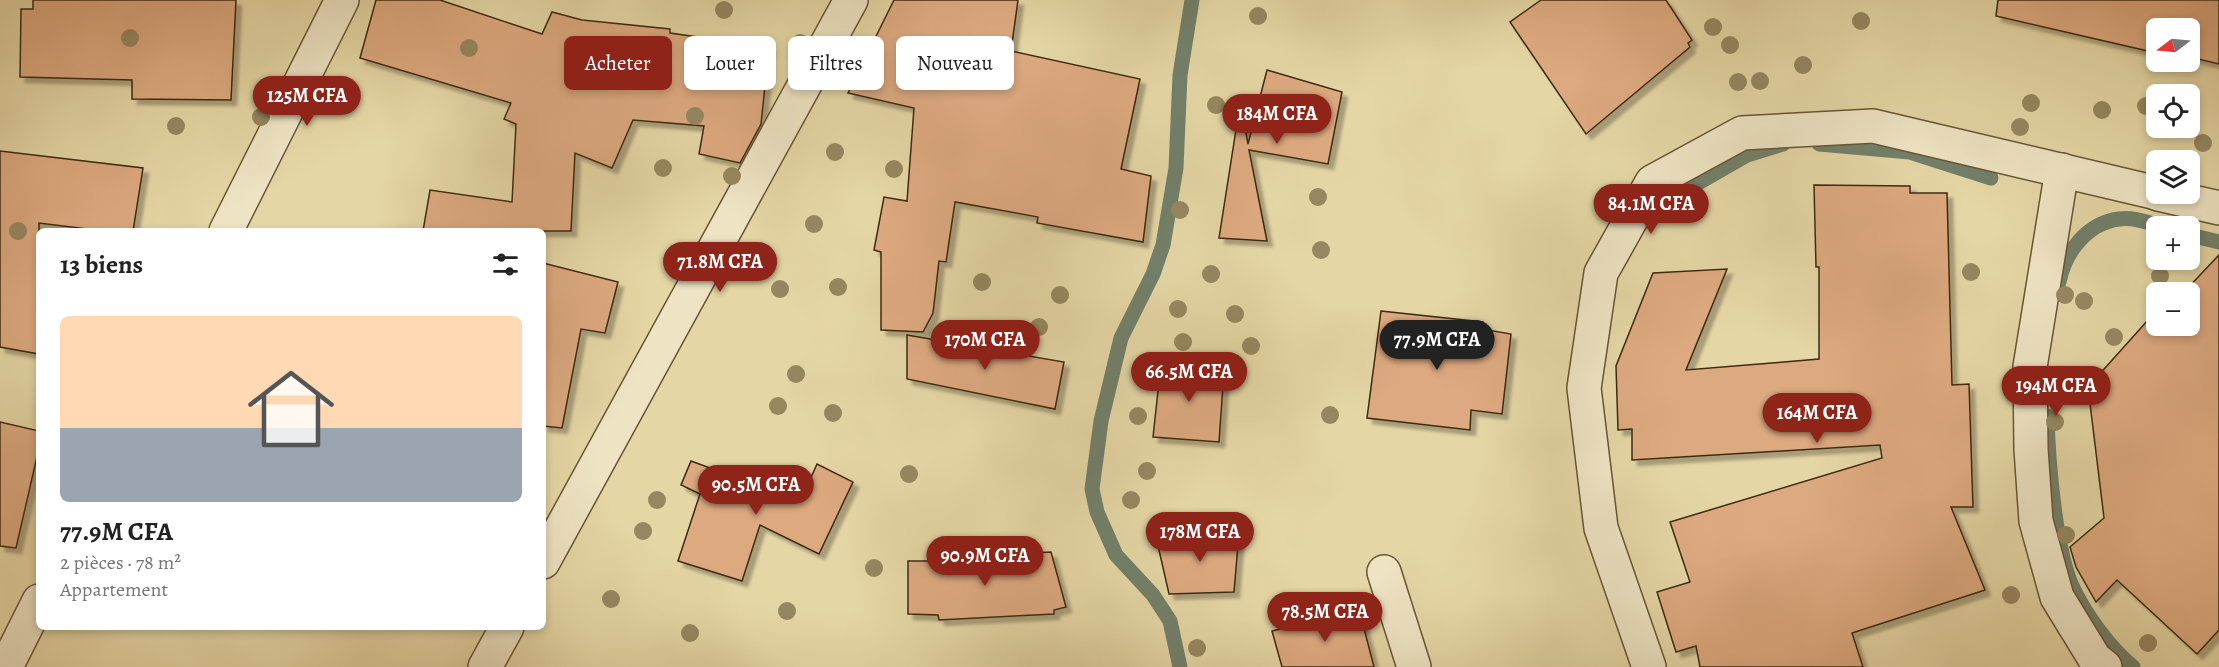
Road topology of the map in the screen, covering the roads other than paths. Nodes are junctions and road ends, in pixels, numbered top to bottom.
1 (342, 0) edge
2 (852, 0) edge
3 (2062, 170) junction
4 (2146, 190) edge
5 (2200, 203) edge
6 (2219, 208) edge
7 (228, 228) edge
8 (546, 557) edge
9 (1384, 572) dead end
10 (36, 607) edge
11 (505, 630) edge
12 (6, 667) edge
13 (485, 667) edge
14 (1414, 667) edge
15 (1649, 667) edge
16 (2105, 667) edge

1 - 7 street
2 - 8 street
3 - 4 street
3 - 15 street
3 - 16 street
5 - 6 street
9 - 14 street
10 - 12 street
11 - 13 street

